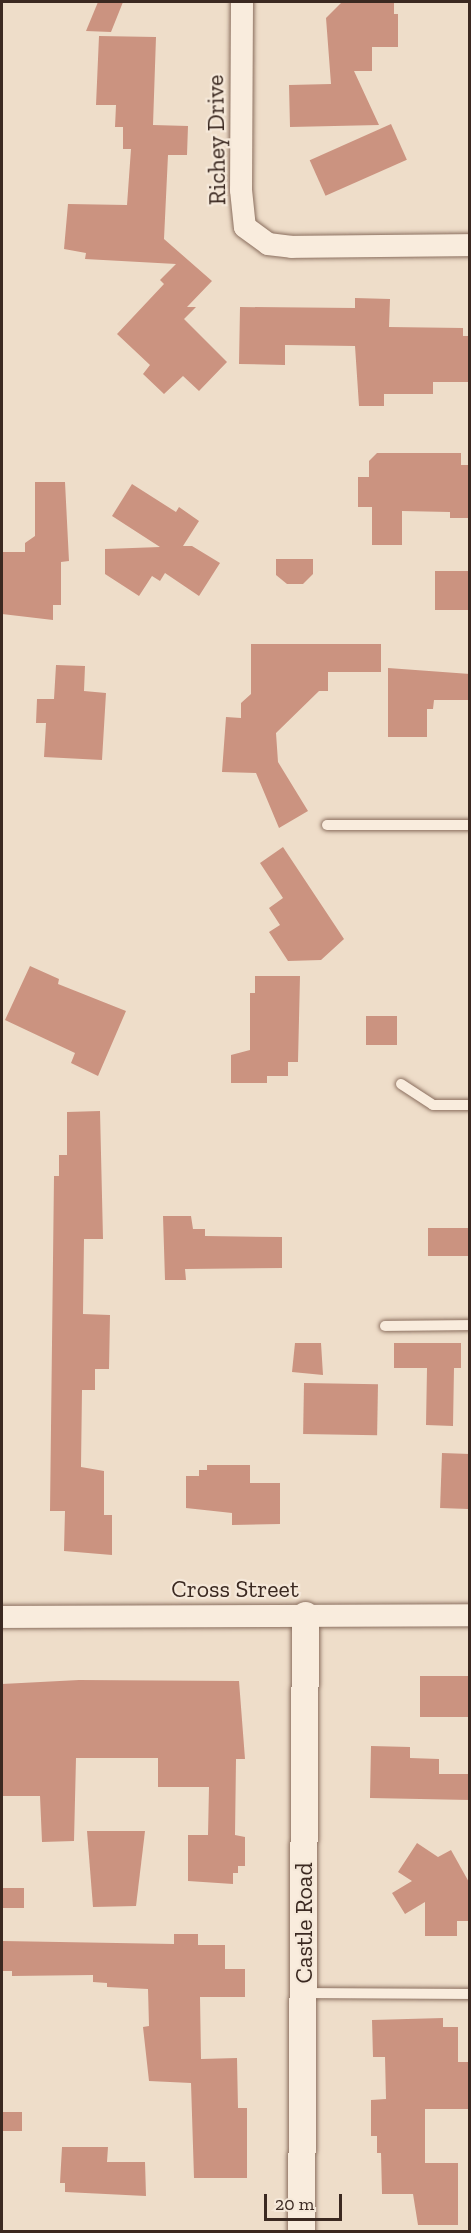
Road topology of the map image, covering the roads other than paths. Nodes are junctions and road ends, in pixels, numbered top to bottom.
1 (242, 2) edge
2 (470, 245) edge
3 (327, 825) dead end
4 (470, 825) edge
5 (401, 1084) dead end
6 (470, 1105) edge
7 (470, 1325) edge
8 (385, 1326) dead end
9 (305, 1615) junction
10 (470, 1615) edge
11 (2, 1617) edge
12 (303, 1993) junction
13 (470, 1994) edge
14 (301, 2232) edge

1 - 2 street, Richey Drive
3 - 4 lane
5 - 6 lane
7 - 8 lane
9 - 10 street, Cross Street
9 - 11 street, Cross Street
9 - 12 street, Castle Road
12 - 13 lane
12 - 14 street, Castle Road

